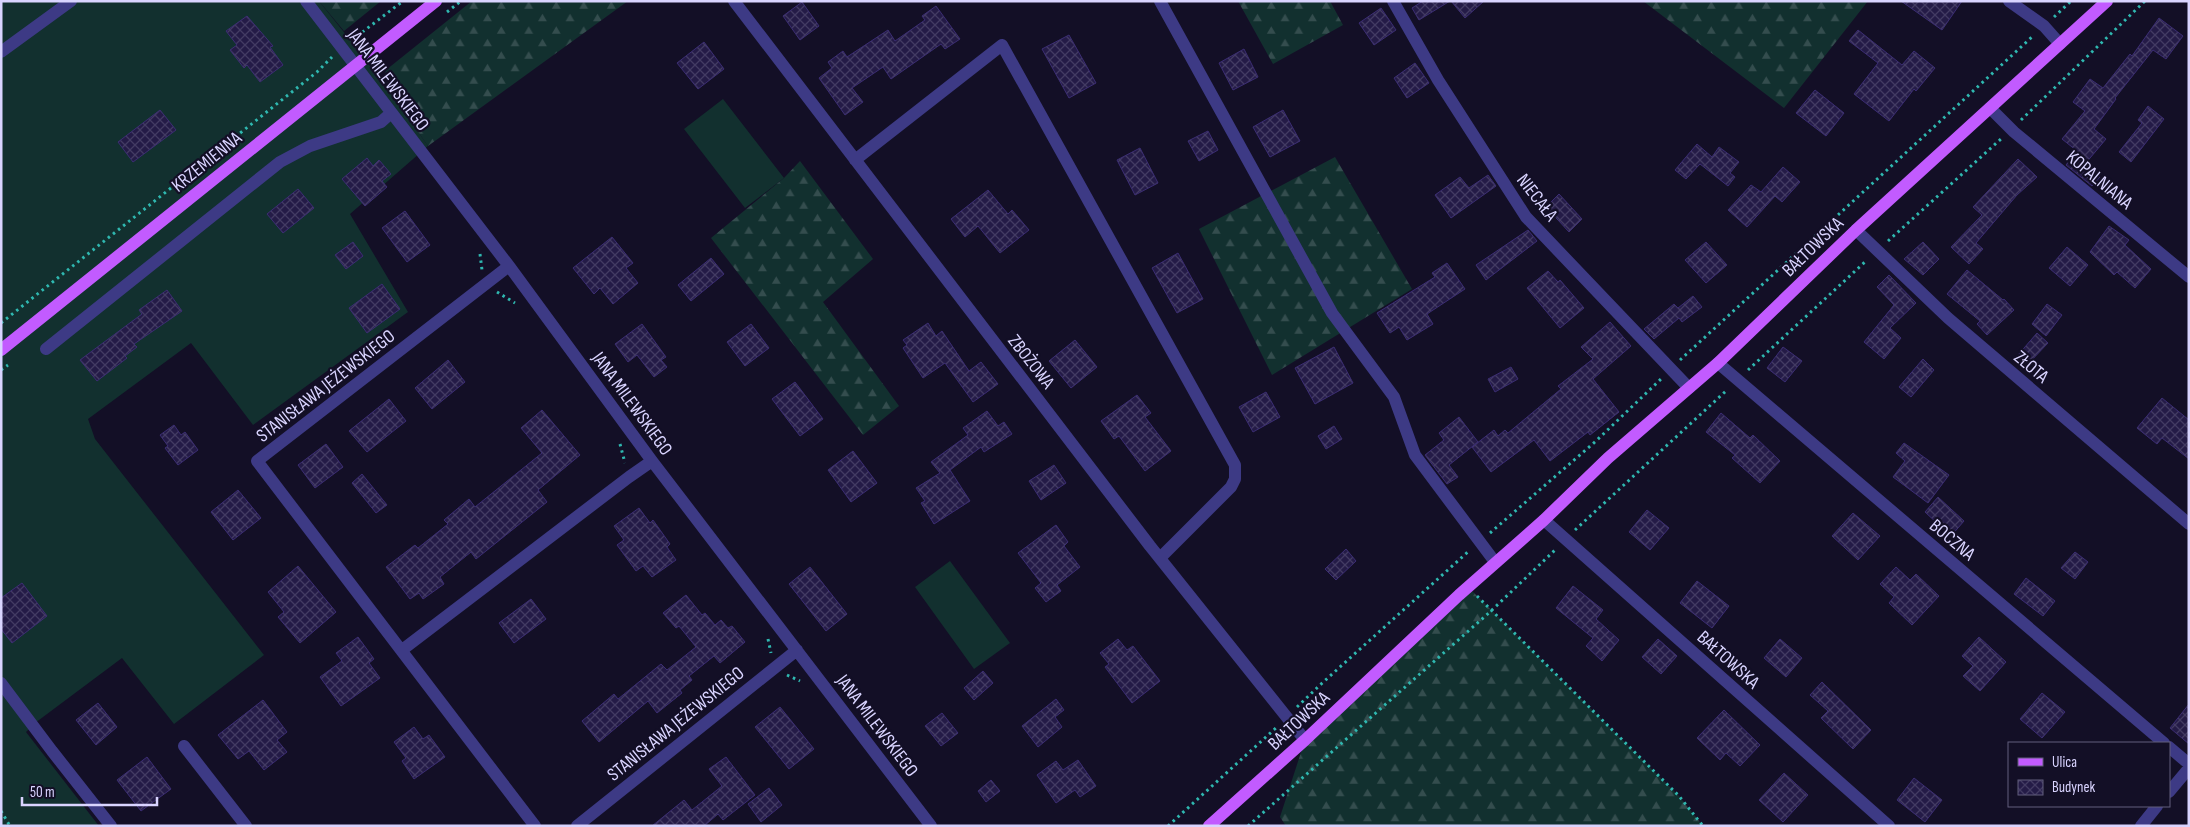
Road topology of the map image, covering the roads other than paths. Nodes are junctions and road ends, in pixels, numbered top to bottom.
1 (71, 1) edge
2 (306, 1) edge
3 (436, 1) edge
4 (734, 1) edge
5 (1160, 1) edge
6 (1393, 1) edge
7 (2009, 1) edge
8 (2107, 1) edge
9 (2060, 44) junction
10 (1, 52) edge
11 (354, 66) junction
12 (1990, 108) junction
13 (391, 113) junction
14 (855, 160) junction
15 (1856, 230) junction
16 (509, 266) junction
17 (2189, 277) edge
18 (46, 349) dead end
19 (1, 350) edge
20 (1718, 363) junction
21 (1689, 388) junction
22 (652, 461) junction
23 (1544, 520) junction
24 (2189, 524) edge
25 (1160, 558) junction
26 (1495, 562) junction
27 (402, 650) junction
28 (797, 650) junction
29 (1, 683) edge
30 (1305, 740) junction
31 (2163, 742) edge
32 (184, 746) dead end
33 (2170, 748) edge
34 (2189, 766) edge
35 (2170, 791) edge
36 (2157, 807) edge
37 (111, 826) edge
38 (246, 826) edge
39 (535, 826) edge
40 (577, 826) edge
41 (931, 826) edge
42 (1209, 826) edge
43 (1889, 826) edge
44 (2141, 826) edge

1 - 10 street
2 - 11 street, JANA MILEWSKIEGO
3 - 11 main road, KRZEMIENNA
4 - 14 street, ZBOŻOWA
5 - 26 street
6 - 21 street, NIECAŁA
7 - 9 street
8 - 9 main road, BAŁTOWSKA
9 - 12 main road, BAŁTOWSKA
11 - 13 street, JANA MILEWSKIEGO
11 - 19 main road, KRZEMIENNA
12 - 15 main road, BAŁTOWSKA
12 - 17 street, KOPALNIANA
13 - 16 street, JANA MILEWSKIEGO
13 - 18 street
14 - 25 street, ZBOŻOWA
14 - 25 street
15 - 20 main road, BAŁTOWSKA
15 - 24 street, ZŁOTA
16 - 22 street, JANA MILEWSKIEGO
16 - 27 street, STANISŁAWA JEŻEWSKIEGO
20 - 21 main road, BAŁTOWSKA
20 - 31 street, BOCZNA
21 - 23 main road, BAŁTOWSKA
22 - 27 street
22 - 28 street, JANA MILEWSKIEGO
23 - 26 main road, BAŁTOWSKA
23 - 43 street, BAŁTOWSKA
25 - 30 street, ZBOŻOWA
26 - 30 main road, BAŁTOWSKA
27 - 39 street, STANISŁAWA JEŻEWSKIEGO
28 - 40 street, STANISŁAWA JEŻEWSKIEGO
28 - 41 street, JANA MILEWSKIEGO
29 - 37 street
30 - 42 main road, BAŁTOWSKA
32 - 38 street
33 - 34 street
34 - 35 street
36 - 44 street

